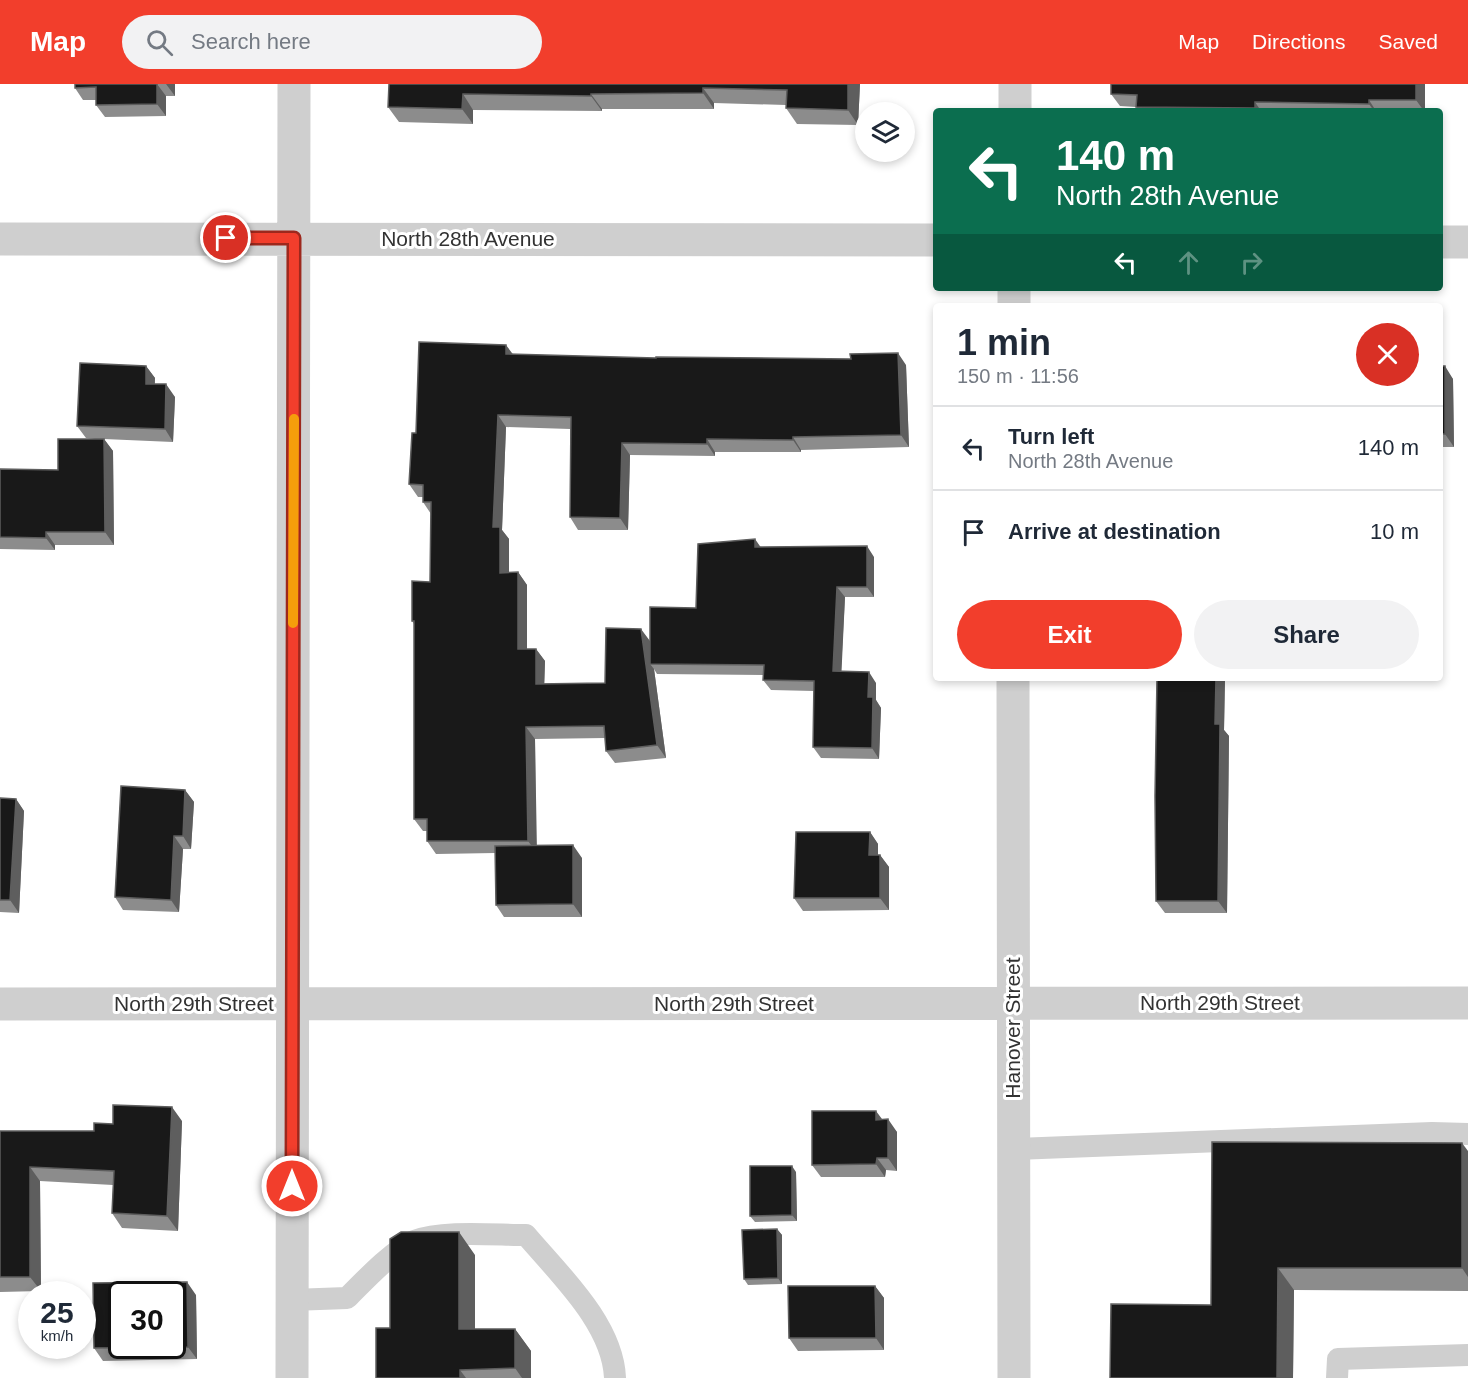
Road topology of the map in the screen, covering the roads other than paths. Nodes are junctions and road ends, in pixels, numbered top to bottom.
1 (294, 84) edge
2 (1015, 84) edge
3 (1015, 108) edge
4 (294, 238) junction
5 (0, 239) edge
6 (933, 240) edge
7 (1443, 242) edge
8 (1468, 242) edge
9 (1013, 681) edge
10 (1012, 1003) junction
11 (1468, 1003) edge
12 (0, 1004) edge
13 (292, 1005) junction
14 (1468, 1134) edge
15 (1013, 1149) junction
16 (292, 1300) junction
17 (1468, 1355) edge
18 (292, 1378) edge
19 (615, 1378) edge
20 (1014, 1378) edge
21 (1337, 1378) edge

1 - 4 street
2 - 3 street
4 - 5 street, North 28th Avenue
4 - 6 street, North 28th Avenue
4 - 13 street
7 - 8 street
9 - 10 street, Hanover Street
10 - 11 street, North 29th Street
10 - 13 street, North 29th Street
10 - 15 street, Hanover Street
12 - 13 street, North 29th Street
13 - 16 street
14 - 15 lane
15 - 20 street, Hanover Street
16 - 18 street
16 - 19 lane
17 - 21 lane

